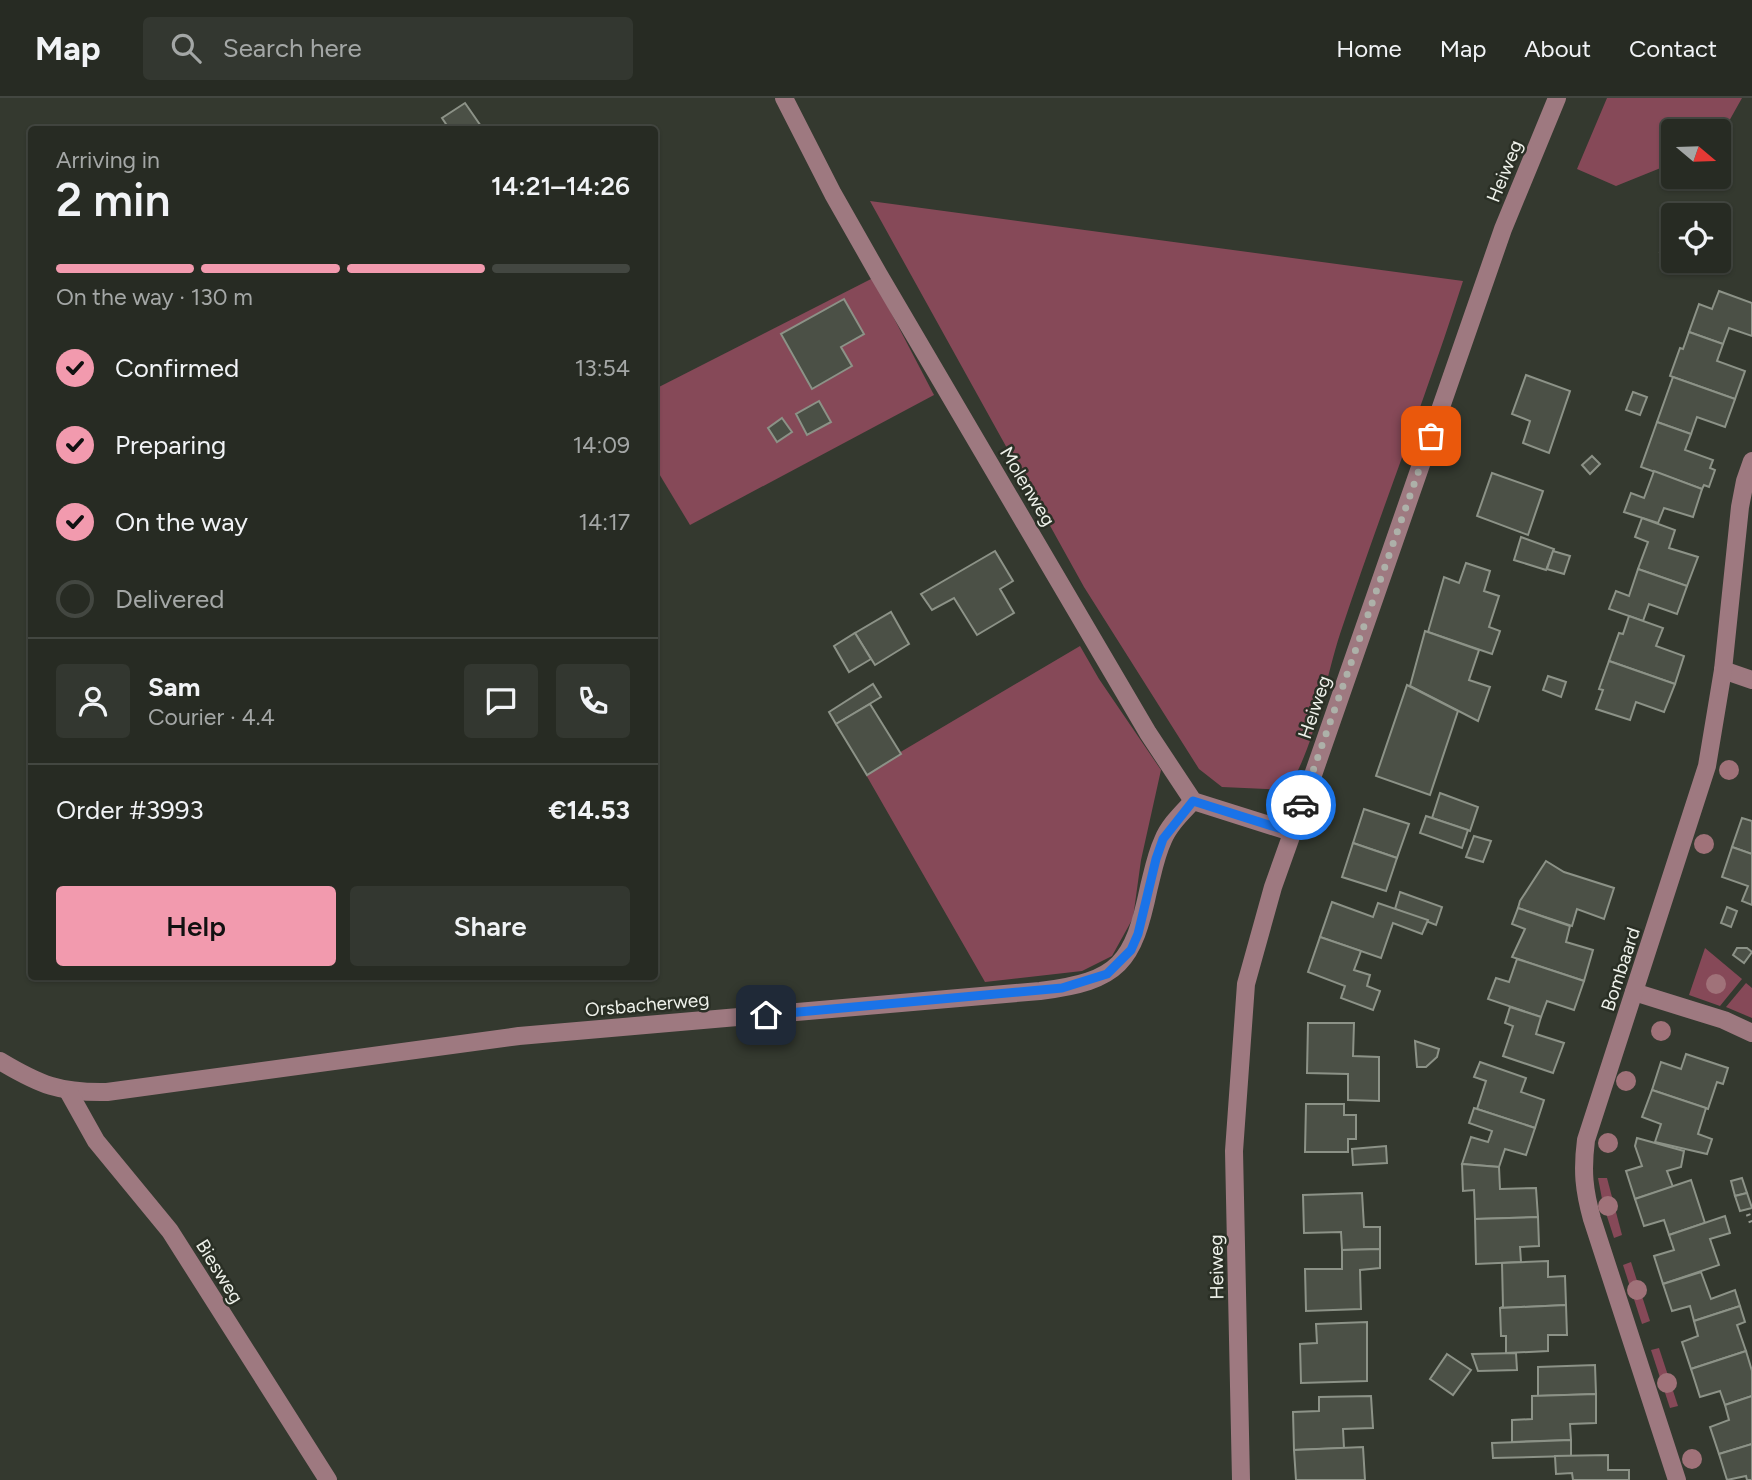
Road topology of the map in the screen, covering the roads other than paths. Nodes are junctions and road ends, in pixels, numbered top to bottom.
1 (784, 98) edge
2 (1557, 98) edge
3 (1752, 461) edge
4 (1723, 670) junction
5 (1752, 680) edge
6 (1193, 801) junction
7 (1291, 832) junction
8 (1634, 992) junction
9 (1752, 1033) edge
10 (0, 1061) edge
11 (68, 1091) junction
12 (328, 1480) edge
13 (1241, 1480) edge
14 (1677, 1480) edge

1 - 6 street, Molenweg
2 - 7 street, Heiweg
3 - 4 street, Bombaard
4 - 5 street
4 - 8 street, Bombaard
6 - 7 street
6 - 11 street, Orsbacherweg
7 - 13 street, Heiweg
8 - 9 street
8 - 14 street, Bombaard
10 - 11 street, Orsbacherweg
11 - 12 street, Biesweg

